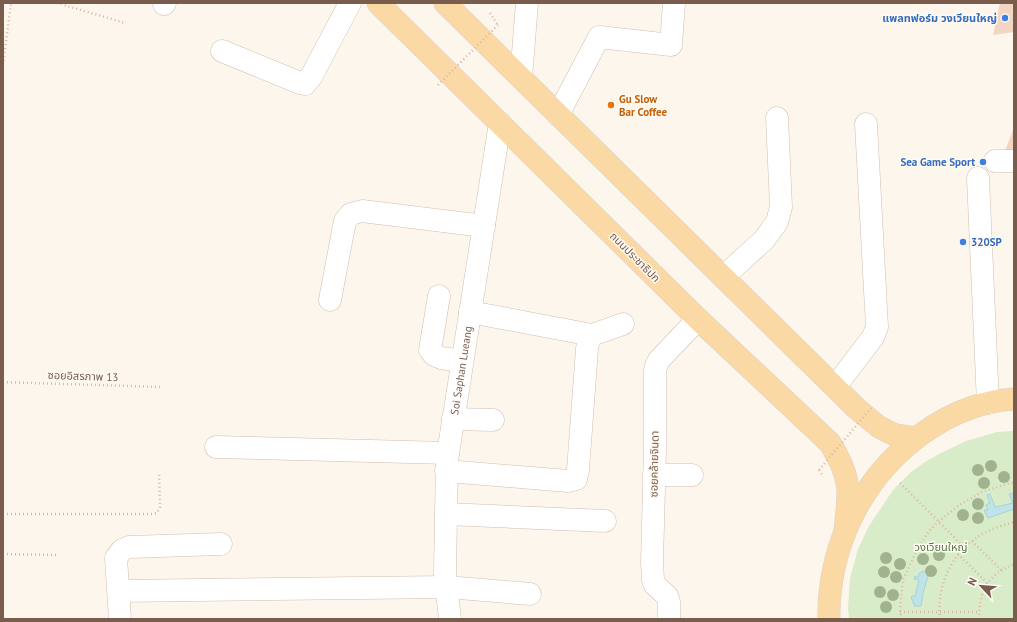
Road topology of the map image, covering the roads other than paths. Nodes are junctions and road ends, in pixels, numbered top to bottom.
1 (350, 3) edge
2 (378, 3) edge
3 (445, 3) edge
4 (527, 3) edge
5 (674, 3) edge
6 (222, 51) dead end
7 (521, 78) junction
8 (558, 115) junction
9 (777, 118) dead end
10 (500, 123) junction
11 (866, 124) dead end
12 (978, 178) dead end
13 (484, 226) junction
14 (723, 277) junction
15 (439, 296) dead end
16 (330, 300) dead end
17 (470, 312) junction
18 (698, 319) junction
19 (623, 324) dead end
20 (592, 335) junction
21 (462, 361) junction
22 (835, 387) junction
23 (1014, 400) edge
24 (988, 403) junction
25 (453, 419) junction
26 (493, 420) dead end
27 (916, 438) junction
28 (216, 447) dead end
29 (447, 462) junction
30 (654, 475) junction
31 (692, 475) dead end
32 (446, 514) junction
33 (605, 521) dead end
34 (845, 532) junction
35 (221, 544) dead end
36 (447, 587) junction
37 (119, 591) junction
38 (530, 594) dead end
39 (120, 619) edge
40 (450, 619) edge
41 (669, 619) edge
42 (829, 619) edge

1 - 6 street
2 - 10 main road, ถนนประชาธิปก
3 - 7 main road
4 - 7 street
5 - 8 street
7 - 8 main road
8 - 14 main road
9 - 14 street
10 - 13 street, Soi Saphan Lueang
10 - 18 main road, ถนนประชาธิปก
11 - 22 street
12 - 24 street
13 - 16 street
13 - 17 street, Soi Saphan Lueang
14 - 22 main road
15 - 21 street
17 - 20 street
17 - 21 street, Soi Saphan Lueang
18 - 30 street, ซอยคล้ายจินดา
18 - 34 main road, ถนนประชาธิปก
19 - 20 street
20 - 29 street
21 - 25 street, Soi Saphan Lueang
22 - 27 main road
23 - 24 main road
24 - 27 main road
25 - 26 street
25 - 29 street, Soi Saphan Lueang
27 - 34 main road
28 - 29 street
29 - 32 street, Soi Saphan Lueang
30 - 31 street
30 - 41 street, ซอยคล้ายจินดา
32 - 33 street
32 - 36 street, Soi Saphan Lueang
34 - 42 main road
35 - 37 street
36 - 37 street
36 - 38 street
36 - 40 street, Soi Saphan Lueang
37 - 39 street

